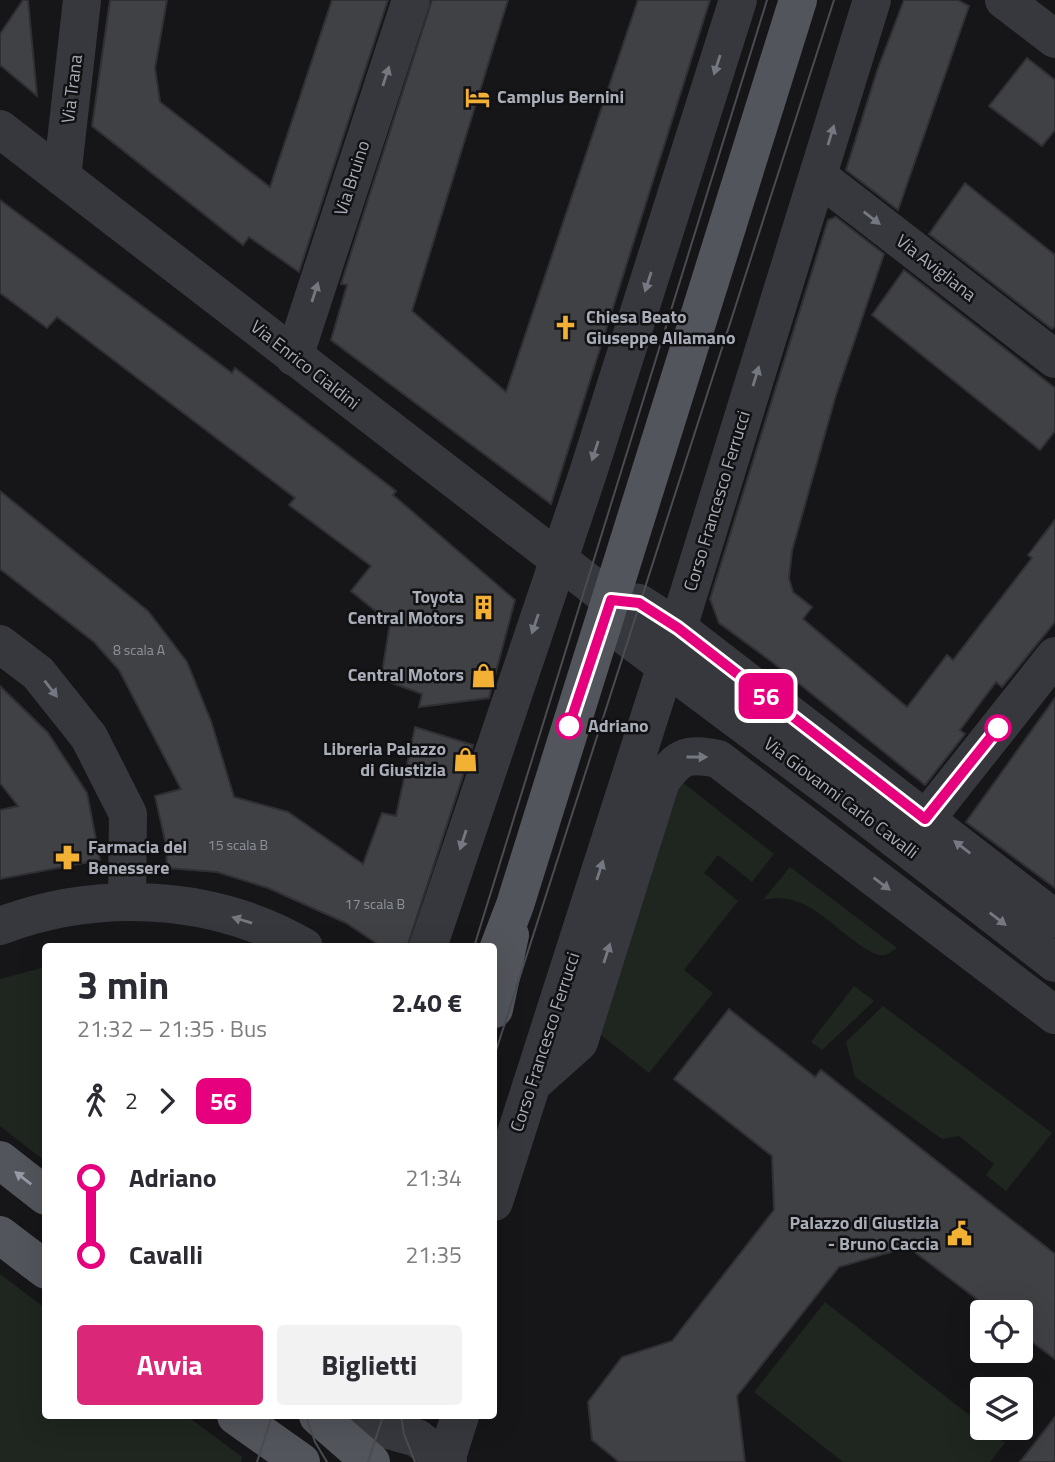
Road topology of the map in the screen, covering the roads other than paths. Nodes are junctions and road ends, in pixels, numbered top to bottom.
1 (82, 0) edge
2 (411, 0) edge
3 (738, 0) edge
4 (798, 0) edge
5 (872, 0) edge
6 (1004, 0) edge
7 (1055, 39) edge
8 (0, 129) edge
9 (818, 176) junction
10 (62, 177) junction
11 (293, 357) junction
12 (1055, 359) edge
13 (557, 560) junction
14 (611, 600) junction
15 (678, 628) junction
16 (0, 644) edge
17 (1055, 656) edge
18 (665, 666) junction
19 (846, 801) junction
20 (915, 833) junction
21 (820, 838) junction
22 (967, 895) junction
23 (127, 901) junction
24 (515, 905) junction
25 (1055, 919) edge
26 (936, 925) junction
27 (0, 926) edge
28 (295, 943) edge
29 (429, 943) edge
30 (497, 952) edge
31 (1055, 963) edge
32 (497, 994) edge
33 (1055, 1015) edge
34 (531, 1085) junction
35 (0, 1160) edge
36 (42, 1193) edge
37 (497, 1197) edge
38 (0, 1235) edge
39 (42, 1267) edge
40 (240, 1419) edge
41 (306, 1419) edge
42 (323, 1419) edge
43 (457, 1419) edge
44 (353, 1437) edge
45 (430, 1447) edge
46 (296, 1461) edge

1 - 10 street, Via Trana
11 -> 2 street, Via Bruino
3 -> 13 street
4 - 14 main road
9 -> 5 street, Corso Francesco Ferrucci
6 - 7 street
8 - 10 street, Via Enrico Cialdini
9 -> 12 street, Via Avigliana
15 -> 9 street, Corso Francesco Ferrucci
10 - 11 street, Via Enrico Cialdini
11 - 13 street, Via Enrico Cialdini
13 - 14 street, Via Enrico Cialdini
13 -> 29 street
14 - 15 street, Via Giovanni Carlo Cavalli
14 - 18 street, Via Giovanni Carlo Cavalli
14 - 24 main road
15 - 18 street, Corso Francesco Ferrucci
15 - 20 street, Via Giovanni Carlo Cavalli
16 -> 23 street
17 - 20 street
18 - 19 street, Via Giovanni Carlo Cavalli
34 -> 18 street, Corso Francesco Ferrucci
19 - 20 street, Via Giovanni Carlo Cavalli
19 - 21 street
20 - 22 street, Via Giovanni Carlo Cavalli
25 -> 20 street, Via Giovanni Carlo Cavalli
21 -> 26 street
34 -> 21 street
22 - 26 street
22 -> 31 street, Via Giovanni Carlo Cavalli
23 - 27 street
28 -> 23 street
24 - 30 main road
24 - 32 main road
26 - 33 street
34 - 37 street, Corso Francesco Ferrucci
36 -> 35 main road
38 - 39 main road
40 - 46 main road
41 - 46 main road
42 - 44 main road
43 - 45 street
44 - 45 street

